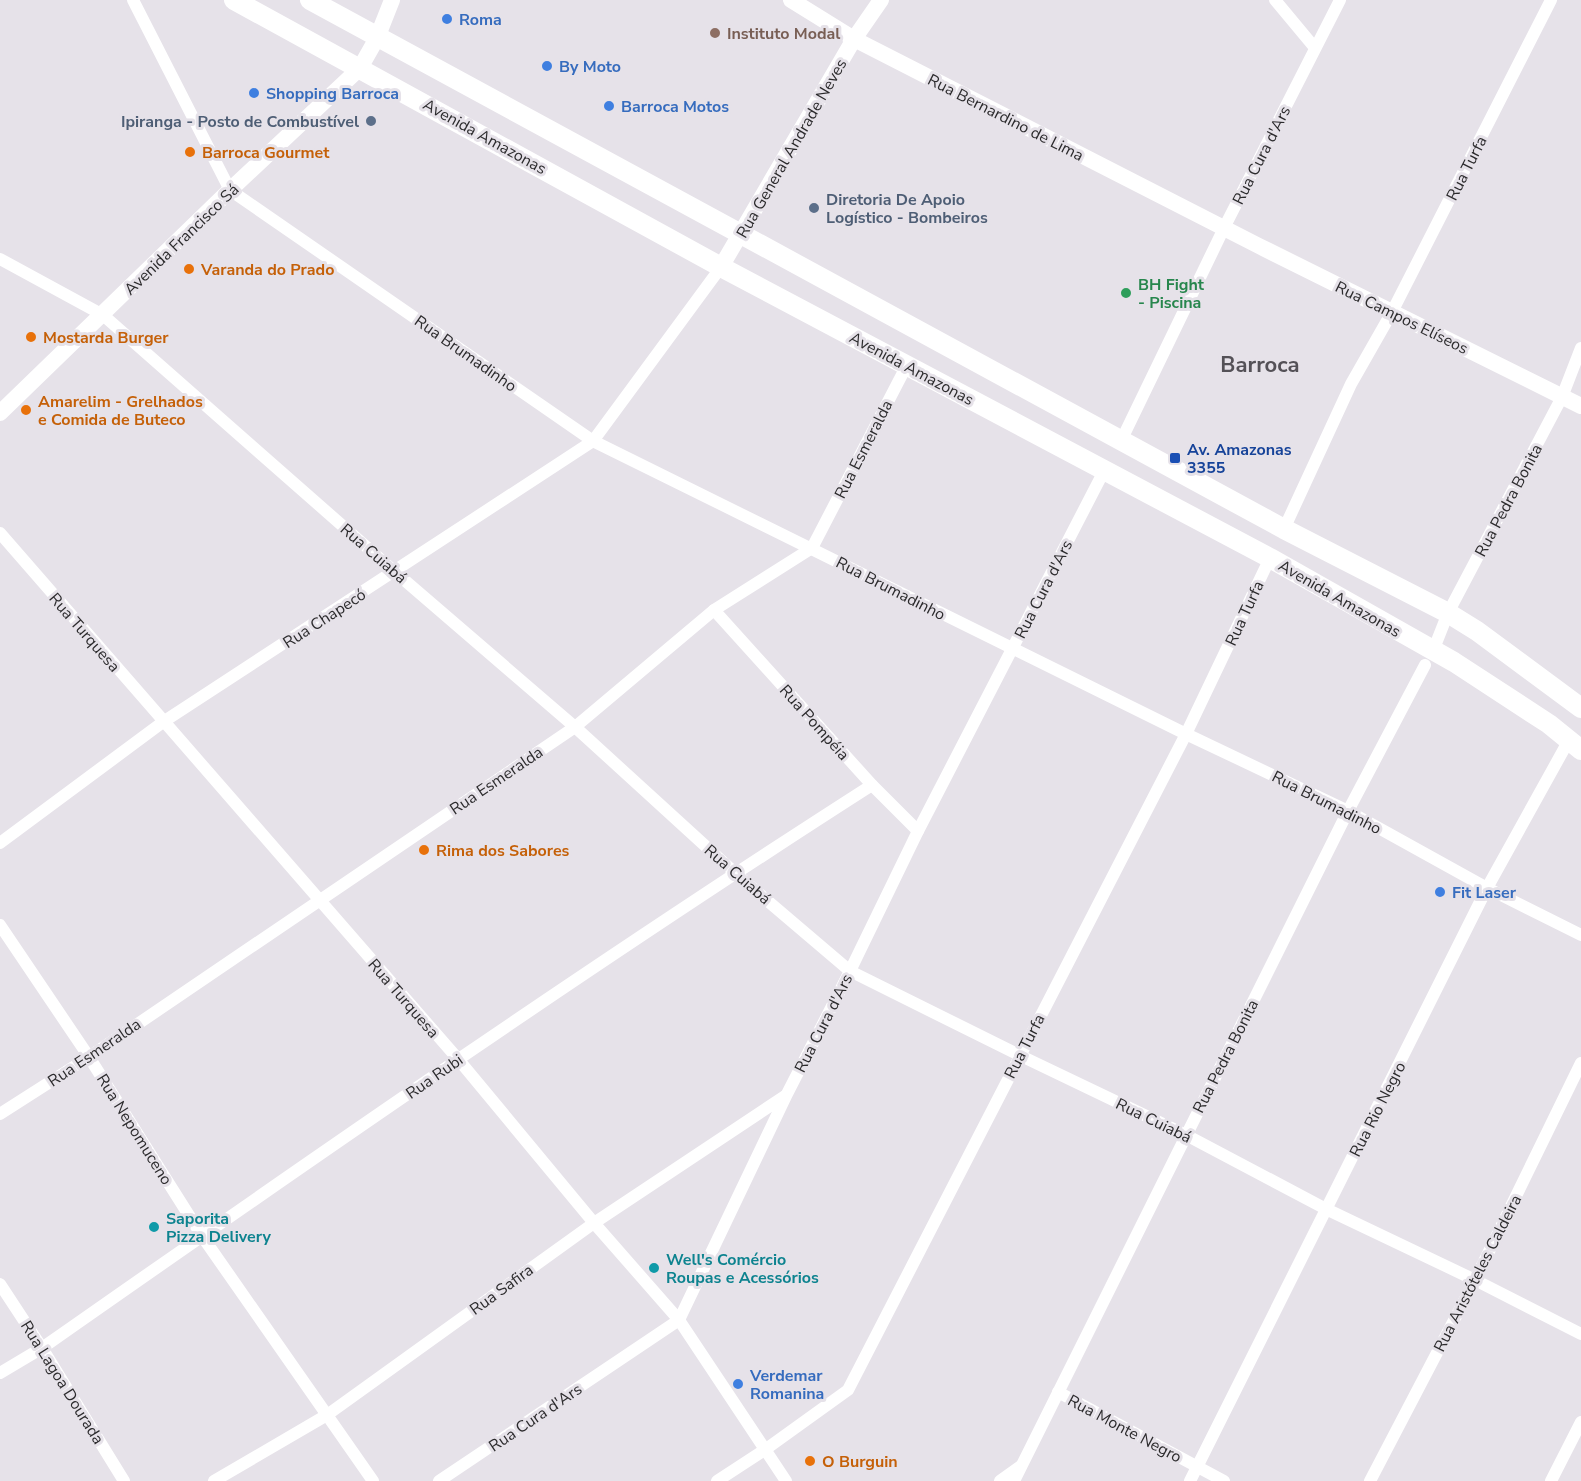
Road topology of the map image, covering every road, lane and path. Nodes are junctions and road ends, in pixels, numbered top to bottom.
1 (133, 0) edge
2 (234, 0) edge
3 (310, 0) edge
4 (392, 0) edge
5 (791, 0) edge
6 (881, 0) edge
7 (1275, 0) edge
8 (1340, 0) edge
9 (1551, 0) edge
10 (377, 38) junction
11 (854, 39) junction
12 (1315, 48) junction
13 (360, 68) junction
14 (230, 190) junction
15 (1224, 228) junction
16 (742, 234) junction
17 (0, 259) edge
18 (721, 267) junction
19 (1392, 312) junction
20 (103, 315) junction
21 (1581, 348) edge
22 (907, 365) junction
23 (1562, 396) junction
24 (1581, 406) edge
25 (0, 413) edge
26 (593, 441) junction
27 (1120, 441) junction
28 (1104, 471) junction
29 (1284, 529) junction
30 (0, 533) edge
31 (812, 548) junction
32 (1270, 558) junction
33 (395, 572) junction
34 (714, 610) junction
35 (1448, 613) junction
36 (1012, 649) junction
37 (1430, 658) junction
38 (1580, 706) edge
39 (163, 722) junction
40 (575, 727) junction
41 (1186, 734) junction
42 (1575, 745) edge
43 (872, 785) junction
44 (1348, 811) junction
45 (918, 831) junction
46 (0, 843) edge
47 (735, 873) junction
48 (1487, 888) junction
49 (318, 900) junction
50 (0, 925) edge
51 (1581, 935) edge
52 (850, 971) junction
53 (1019, 1055) junction
54 (89, 1057) junction
55 (458, 1059) junction
56 (1581, 1063) edge
57 (787, 1094) junction
58 (0, 1114) edge
59 (1186, 1135) junction
60 (1326, 1209) junction
61 (594, 1223) junction
62 (202, 1236) junction
63 (1475, 1280) junction
64 (0, 1284) edge
65 (678, 1320) junction
66 (1581, 1334) edge
67 (42, 1348) junction
68 (0, 1373) edge
69 (1058, 1392) junction
70 (327, 1415) junction
71 (1581, 1422) edge
72 (766, 1449) junction
73 (1022, 1465) junction
74 (1197, 1467) junction
75 (124, 1481) edge
76 (214, 1481) edge
77 (374, 1481) edge
78 (439, 1481) edge
79 (717, 1481) edge
80 (786, 1481) edge
81 (1000, 1481) edge
82 (1014, 1481) edge
83 (1190, 1481) edge
84 (1224, 1481) edge
85 (1370, 1481) edge
86 (1551, 1481) edge

1 - 14 street
2 - 13 main road, Avenida Amazonas
3 - 10 main road, Avenida Amazonas
4 - 10 street, Avenida Francisco Sá
5 - 11 street, Rua Bernardino de Lima
6 - 11 street, Rua General Andrade Neves
7 - 12 street
8 - 12 street, Rua Cura d'Ars
9 - 19 street, Rua Turfa
10 - 13 street, Avenida Francisco Sá
10 - 16 main road, Avenida Amazonas
11 - 15 street, Rua Bernardino de Lima
11 - 16 street, Rua General Andrade Neves
12 - 15 street, Rua Cura d'Ars
13 - 14 street, Avenida Francisco Sá
13 - 18 main road, Avenida Amazonas
14 - 20 street, Avenida Francisco Sá
14 - 26 street, Rua Brumadinho
15 - 19 street, Rua Campos Elíseos
15 - 27 street, Rua Cura d'Ars
16 - 18 street, Rua General Andrade Neves
16 - 27 main road, Avenida Amazonas
17 - 20 street, Rua Cuiabá
18 - 22 main road, Avenida Amazonas
18 - 26 street, Rua Chapecó
19 - 23 street, Rua Campos Elíseos
19 - 29 street, Rua Turfa
20 - 25 street, Avenida Francisco Sá
20 - 33 street, Rua Cuiabá
21 - 23 street, Rua Pedra Bonita
22 - 28 main road, Avenida Amazonas
22 - 31 street, Rua Esmeralda
23 - 24 street, Rua Campos Elíseos
23 - 35 street, Rua Pedra Bonita
26 - 31 street, Rua Brumadinho
26 - 33 street, Rua Chapecó
27 - 29 main road, Avenida Amazonas
28 - 32 main road, Avenida Amazonas
28 - 36 street, Rua Cura d'Ars
29 - 35 main road, Avenida Amazonas
30 - 39 street, Rua Turquesa
31 - 34 street, Rua Esmeralda
31 - 36 street, Rua Brumadinho
32 - 37 main road, Avenida Amazonas
32 - 41 street, Rua Turfa
33 - 39 street, Rua Chapecó
33 - 40 street, Rua Cuiabá
34 - 40 street, Rua Esmeralda
34 - 43 street, Rua Pompéia
35 - 37 street, Rua Pedra Bonita
35 - 38 main road, Avenida Amazonas
36 - 41 street, Rua Brumadinho
36 - 45 street, Rua Cura d'Ars
37 - 42 main road, Avenida Amazonas
37 - 44 street, Rua Pedra Bonita
39 - 46 street, Rua Chapecó
39 - 49 street, Rua Turquesa
40 - 47 street, Rua Cuiabá
40 - 49 street, Rua Esmeralda
41 - 44 street, Rua Brumadinho
41 - 53 street, Rua Turfa
42 - 48 street, Rua Rio Negro
43 - 45 street, Rua Pompéia
43 - 47 street, Rua Rubi
44 - 48 street, Rua Brumadinho
44 - 59 street, Rua Pedra Bonita
45 - 52 street, Rua Cura d'Ars
47 - 52 street, Rua Cuiabá
47 - 55 street, Rua Rubi
48 - 51 street, Rua Brumadinho
48 - 60 street, Rua Rio Negro
49 - 54 street, Rua Esmeralda
49 - 55 street, Rua Turquesa
50 - 54 street, Rua Nepomuceno
52 - 53 street, Rua Cuiabá
52 - 57 street, Rua Cura d'Ars
53 - 59 street, Rua Cuiabá
53 - 72 street, Rua Turfa
54 - 58 street, Rua Esmeralda
54 - 62 street, Rua Nepomuceno
55 - 61 street, Rua Turquesa
55 - 62 street, Rua Rubi
56 - 63 street, Rua Aristóteles Caldeira
57 - 61 street, Rua Safira
57 - 65 street, Rua Cura d'Ars
59 - 60 street, Rua Cuiabá
59 - 69 street, Rua Pedra Bonita
60 - 63 street, Rua Cuiabá
60 - 74 street, Rua Rio Negro
61 - 65 street, Rua Turquesa
61 - 70 street, Rua Safira
62 - 67 street, Rua Rubi
62 - 70 street, Rua Nepomuceno
63 - 66 street, Rua Cuiabá
63 - 85 street, Rua Aristóteles Caldeira
64 - 67 street, Rua Lagoa Dourada
65 - 72 street, Rua Turquesa
65 - 78 street, Rua Cura d'Ars
67 - 68 street, Rua Rubi
67 - 75 street, Rua Lagoa Dourada
69 - 73 street, Rua Pedra Bonita
69 - 74 street, Rua Monte Negro
70 - 76 street, Rua Safira
70 - 77 street, Rua Nepomuceno
71 - 86 street
72 - 79 street, Rua Turfa
72 - 80 street, Rua Turquesa
73 - 81 street
73 - 82 street, Rua Pedra Bonita
74 - 83 street, Rua Rio Negro
74 - 84 street, Rua Monte Negro

